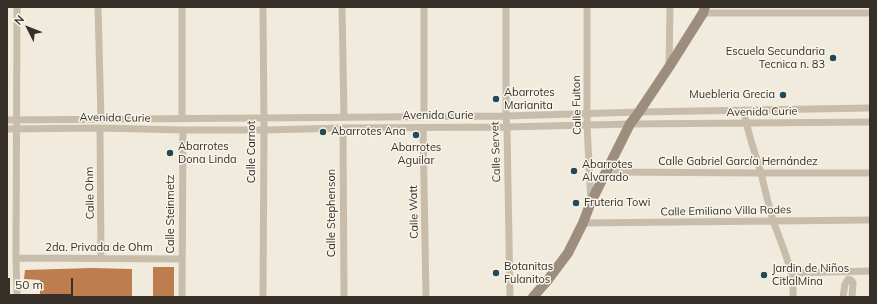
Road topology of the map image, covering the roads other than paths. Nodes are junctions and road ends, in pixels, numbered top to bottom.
1 (17, 7) edge
2 (98, 7) edge
3 (182, 7) edge
4 (263, 7) edge
5 (342, 7) edge
6 (424, 7) edge
7 (506, 7) edge
8 (587, 7) edge
9 (670, 7) edge
10 (704, 10) edge
11 (870, 13) edge
12 (669, 67) junction
13 (870, 108) edge
14 (744, 111) junction
15 (639, 112) junction
16 (587, 114) junction
17 (506, 116) junction
18 (344, 117) junction
19 (424, 117) junction
20 (263, 118) junction
21 (100, 119) junction
22 (182, 119) junction
23 (7, 120) edge
24 (17, 120) junction
25 (870, 122) edge
26 (746, 123) junction
27 (630, 124) junction
28 (587, 125) junction
29 (507, 127) junction
30 (100, 128) junction
31 (343, 128) junction
32 (423, 128) junction
33 (7, 129) edge
34 (17, 129) junction
35 (183, 130) junction
36 (264, 130) junction
37 (606, 172) junction
38 (761, 173) junction
39 (870, 173) edge
40 (591, 202) junction
41 (870, 220) edge
42 (774, 221) junction
43 (583, 223) junction
44 (16, 258) junction
45 (101, 259) junction
46 (182, 259) junction
47 (870, 271) edge
48 (791, 273) junction
49 (17, 297) edge
50 (182, 297) edge
51 (263, 297) edge
52 (344, 297) edge
53 (426, 297) edge
54 (510, 297) edge
55 (533, 297) edge
56 (793, 297) edge
57 (843, 297) edge
58 (852, 297) edge

1 - 24 street
2 - 21 street
3 - 22 street
4 - 20 street, Calle Carnot
5 - 18 street
6 - 19 street
7 - 17 street, Calle Servet
8 - 16 street, Calle Fulton
9 - 12 street
10 - 11 street
10 - 12 main road
12 - 15 main road
13 - 14 street, Avenida Curie
14 - 15 street, Avenida Curie
14 - 26 street
15 - 16 street, Avenida Curie
15 - 27 main road
16 - 17 street, Avenida Curie
16 - 28 street, Calle Fulton
17 - 19 street, Avenida Curie
17 - 29 street, Calle Servet
18 - 19 street, Avenida Curie
18 - 20 street, Avenida Curie
20 - 22 street, Avenida Curie
20 - 36 street, Calle Carnot
21 - 22 street, Avenida Curie
21 - 24 street, Avenida Curie
23 - 24 street, Avenida Curie
24 - 34 street
25 - 26 street, Avenida Curie
26 - 27 street, Avenida Curie
26 - 38 street
27 - 28 street, Avenida Curie
27 - 37 main road
28 - 29 street, Avenida Curie
28 - 40 street, Calle Fulton
29 - 32 street, Avenida Curie
29 - 54 street, Calle Servet
30 - 34 street, Avenida Curie
30 - 35 street, Avenida Curie
30 - 45 street, Calle Ohm
31 - 32 street, Avenida Curie
31 - 36 street, Avenida Curie
31 - 52 street, Calle Stephenson
32 - 53 street, Calle Watt
33 - 34 street, Avenida Curie
34 - 44 street
35 - 36 street, Avenida Curie
35 - 46 street, Calle Steinmetz
36 - 51 street, Calle Carnot
37 - 38 street, Calle Gabriel García Hernández
37 - 40 main road
38 - 39 street, Calle Gabriel García Hernández
38 - 42 street
40 - 43 main road
41 - 42 street, Calle Emiliano Villa Rodes
42 - 43 street, Calle Emiliano Villa Rodes
42 - 48 street
43 - 55 main road
44 - 45 street, 2da. Privada de Ohm
44 - 49 street
45 - 46 street, 2da. Privada de Ohm
46 - 50 street, Calle Steinmetz
47 - 48 street
48 - 56 street
57 - 58 street

